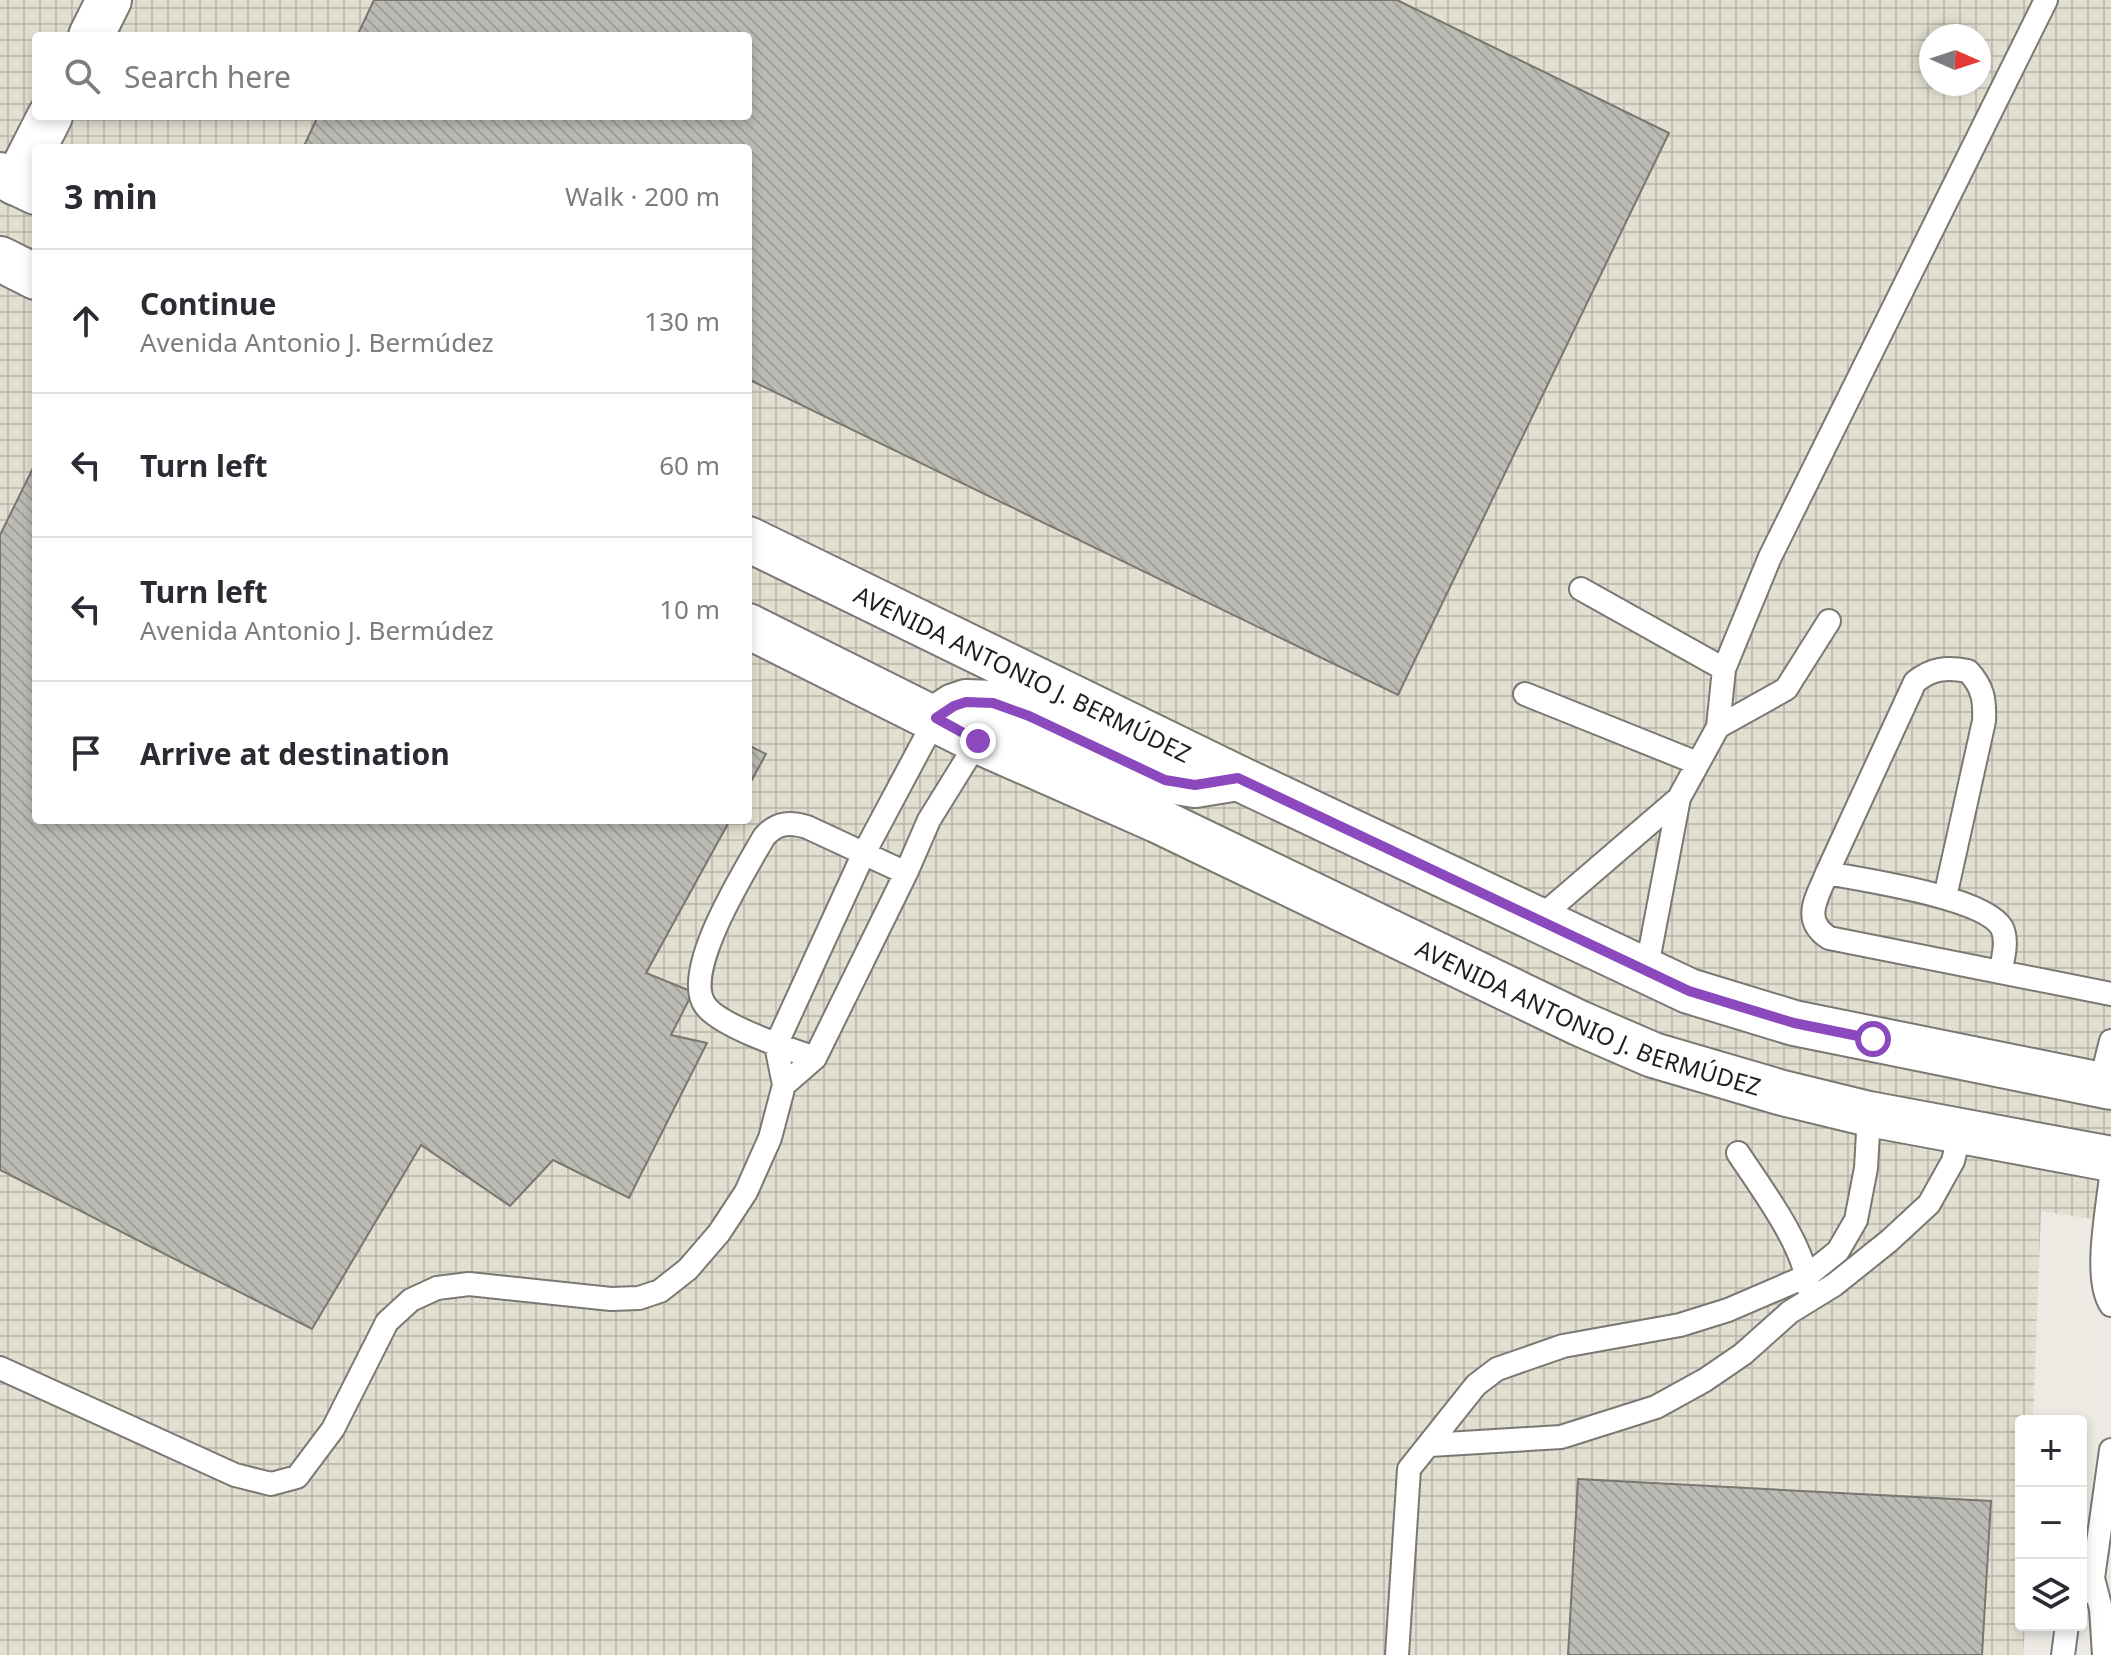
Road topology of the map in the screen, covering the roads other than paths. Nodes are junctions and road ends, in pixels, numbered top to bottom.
1 (109, 0) edge
2 (2046, 0) edge
3 (93, 32) edge
4 (48, 120) edge
5 (36, 144) edge
6 (32, 153) edge
7 (17, 183) edge
8 (0, 259) edge
9 (32, 275) edge
10 (752, 541) edge
11 (1581, 589) dead end
12 (1829, 621) dead end
13 (752, 628) edge
14 (1724, 669) junction
15 (1525, 694) dead end
16 (936, 718) junction
17 (1718, 727) junction
18 (978, 741) junction
19 (1697, 763) junction
20 (1238, 778) junction
21 (1679, 798) junction
22 (863, 855) junction
23 (906, 873) junction
24 (1827, 873) junction
25 (1945, 897) junction
26 (1537, 920) junction
27 (2001, 971) junction
28 (1646, 972) junction
29 (2111, 994) edge
30 (2111, 1041) edge
31 (776, 1045) junction
32 (815, 1058) junction
33 (784, 1085) junction
34 (2106, 1086) edge
35 (1869, 1114) junction
36 (1960, 1132) junction
37 (1738, 1153) dead end
38 (2111, 1159) edge
39 (2111, 1176) edge
40 (1807, 1276) junction
41 (1809, 1300) junction
42 (2111, 1305) edge
43 (0, 1368) edge
44 (1430, 1445) junction
45 (2111, 1450) edge
46 (2087, 1586) edge
47 (2066, 1631) edge
48 (1397, 1655) edge
49 (2063, 1655) edge
50 (2104, 1655) edge

1 - 3 main road
2 - 14 lane
4 - 5 main road
6 - 7 main road
8 - 9 main road
10 - 20 main road, AVENIDA ANTONIO J. BERMÚDEZ
11 - 14 lane
12 - 17 lane
13 - 16 main road, AVENIDA ANTONIO J. BERMÚDEZ
14 - 17 lane
15 - 19 lane
16 - 18 main road, AVENIDA ANTONIO J. BERMÚDEZ
16 - 20 main road
16 - 22 lane
17 - 19 lane
18 - 23 lane
18 - 35 main road, AVENIDA ANTONIO J. BERMÚDEZ
19 - 21 lane
20 - 26 main road, AVENIDA ANTONIO J. BERMÚDEZ
21 - 26 lane
21 - 28 lane
22 - 23 lane
22 - 31 lane
22 - 31 lane
23 - 32 lane
24 - 25 lane
24 - 25 lane
24 - 27 lane
25 - 27 lane
26 - 28 main road, AVENIDA ANTONIO J. BERMÚDEZ
27 - 29 lane
28 - 34 main road, AVENIDA ANTONIO J. BERMÚDEZ
30 - 34 lane
31 - 32 lane
31 - 33 lane
32 - 33 lane
33 - 43 lane
35 - 36 main road, AVENIDA ANTONIO J. BERMÚDEZ
35 - 40 lane
36 - 38 main road, AVENIDA ANTONIO J. BERMÚDEZ
36 - 41 lane
37 - 40 lane
39 - 42 lane
40 - 41 lane
40 - 44 lane
41 - 44 lane
44 - 48 lane
45 - 46 lane
46 - 50 lane
47 - 49 lane

